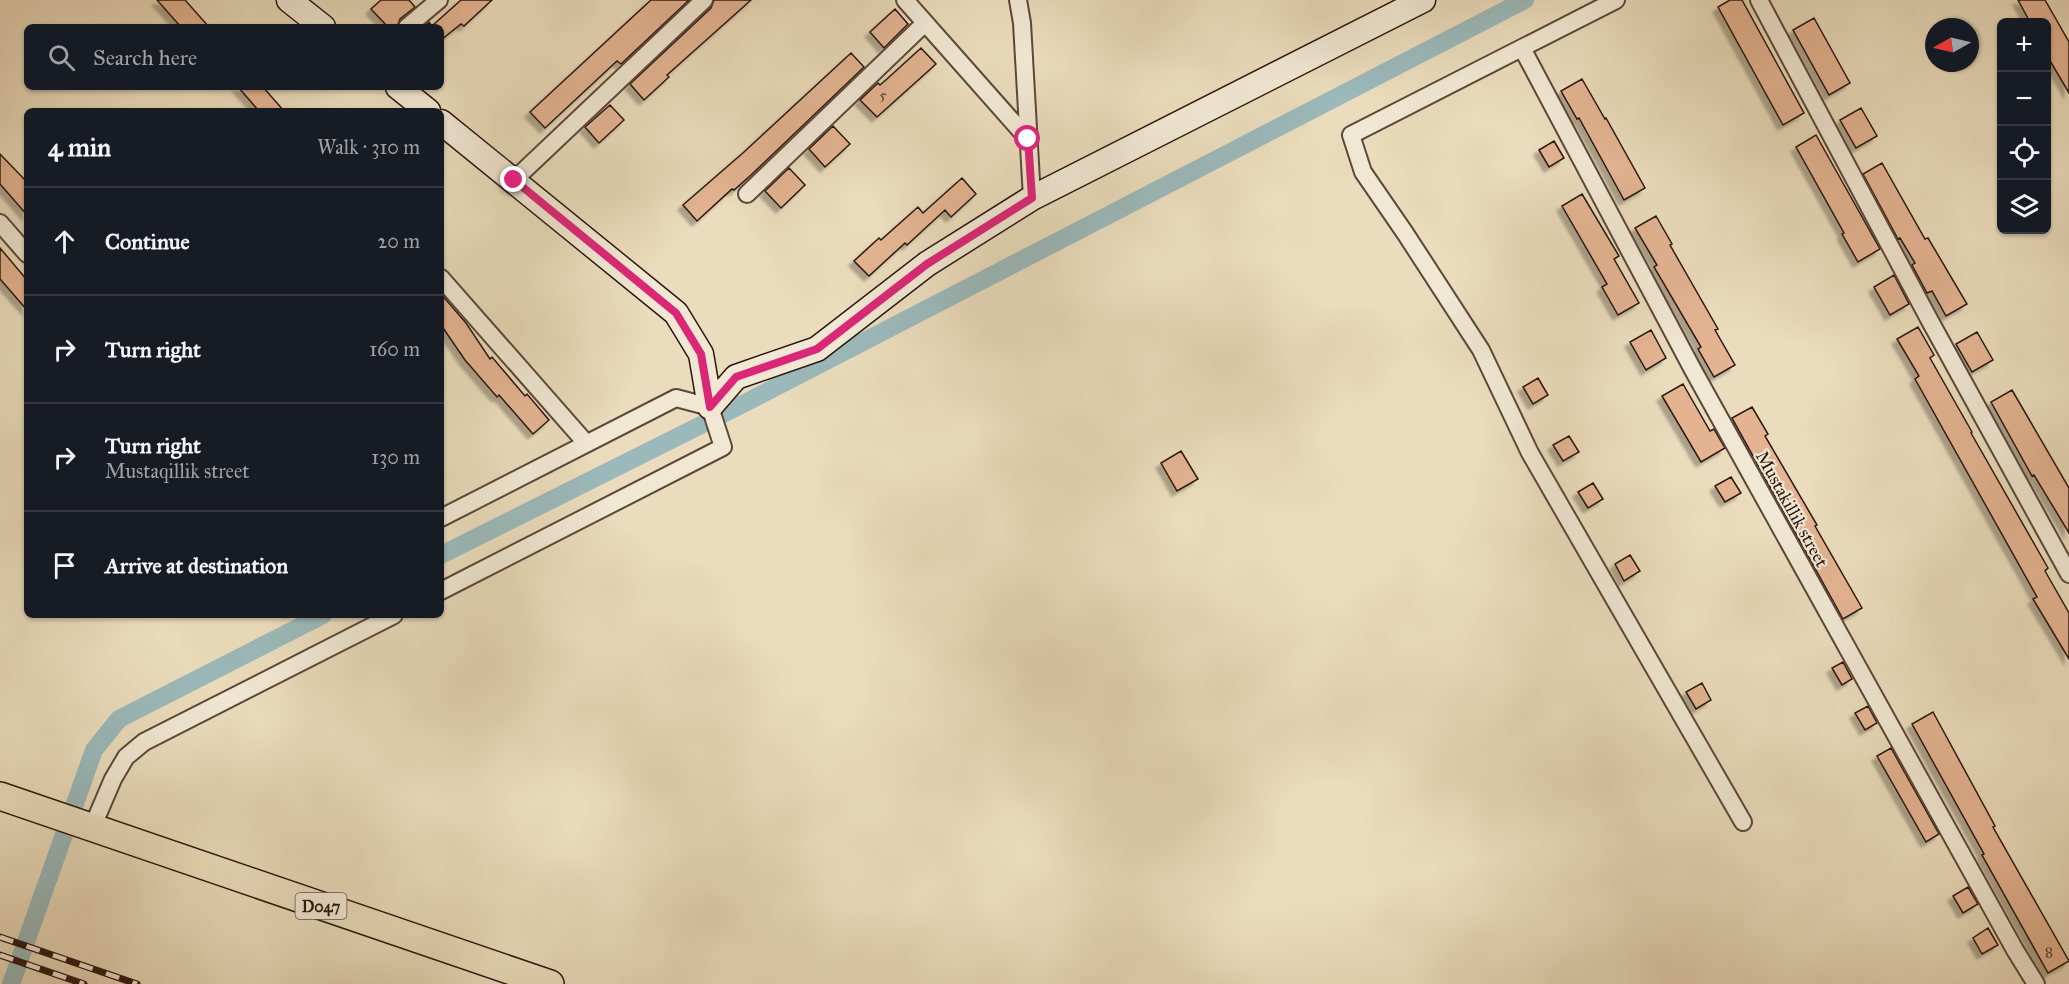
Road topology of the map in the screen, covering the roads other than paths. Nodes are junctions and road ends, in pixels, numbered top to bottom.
1 (289, 0) edge
2 (439, 0) edge
3 (704, 0) edge
4 (905, 0) edge
5 (1018, 0) edge
6 (1423, 0) edge
7 (1616, 0) edge
8 (1760, 0) edge
9 (926, 23) junction
10 (319, 24) edge
11 (411, 24) edge
12 (1522, 48) junction
13 (402, 90) edge
14 (424, 108) edge
15 (444, 124) edge
16 (1028, 139) junction
17 (514, 180) junction
18 (747, 194) dead end
19 (1032, 198) junction
20 (0, 223) edge
21 (24, 251) edge
22 (444, 281) edge
23 (710, 407) junction
24 (586, 443) junction
25 (444, 516) edge
26 (2069, 574) edge
27 (444, 589) edge
28 (388, 618) edge
29 (0, 796) edge
30 (1743, 822) dead end
31 (92, 828) junction
32 (550, 984) edge
33 (2036, 984) edge

1 - 10 street
2 - 11 street
3 - 17 street
4 - 9 street
5 - 16 street
6 - 19 street
7 - 12 street
8 - 26 street
9 - 16 street
9 - 18 street
12 - 30 street
12 - 33 street, Mustakillik street
13 - 14 street
15 - 17 street
16 - 19 street
17 - 23 street
19 - 23 street
20 - 21 street
22 - 24 street
23 - 24 street
23 - 27 street
24 - 25 street
28 - 31 street
29 - 31 main road, D047
31 - 32 main road, D047

